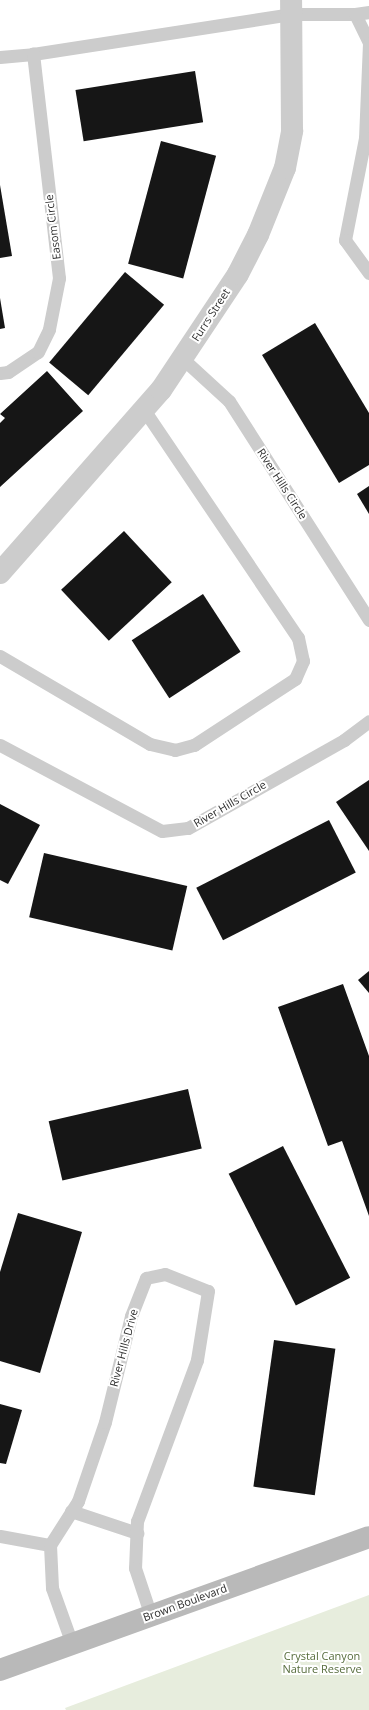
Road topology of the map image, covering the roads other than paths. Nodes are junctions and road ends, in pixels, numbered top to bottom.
1 (292, 7) edge
2 (369, 12) edge
3 (355, 14) junction
4 (33, 54) junction
5 (0, 57) edge
6 (369, 272) edge
7 (182, 358) junction
8 (0, 373) edge
9 (144, 410) junction
10 (0, 572) edge
11 (369, 620) edge
12 (0, 656) edge
13 (369, 721) edge
14 (0, 745) edge
15 (71, 1511) junction
16 (136, 1533) junction
17 (0, 1536) edge
18 (369, 1537) edge
19 (50, 1545) junction
20 (151, 1616) junction
21 (72, 1644) junction
22 (0, 1670) edge

1 - 3 lane
1 - 4 lane
1 - 7 street, Furrs Street
2 - 3 lane
3 - 6 lane
4 - 5 lane
4 - 8 lane, Easom Circle
7 - 9 street, Furrs Street
7 - 11 lane, River Hills Circle
9 - 10 street, Furrs Street
9 - 12 lane
13 - 14 lane, River Hills Circle
15 - 16 lane
15 - 16 lane, River Hills Drive
15 - 19 lane, River Hills Drive
16 - 20 lane, River Hills Drive
17 - 19 lane
18 - 20 street, Brown Boulevard
19 - 21 lane
20 - 21 street, Brown Boulevard
21 - 22 street, Brown Boulevard

